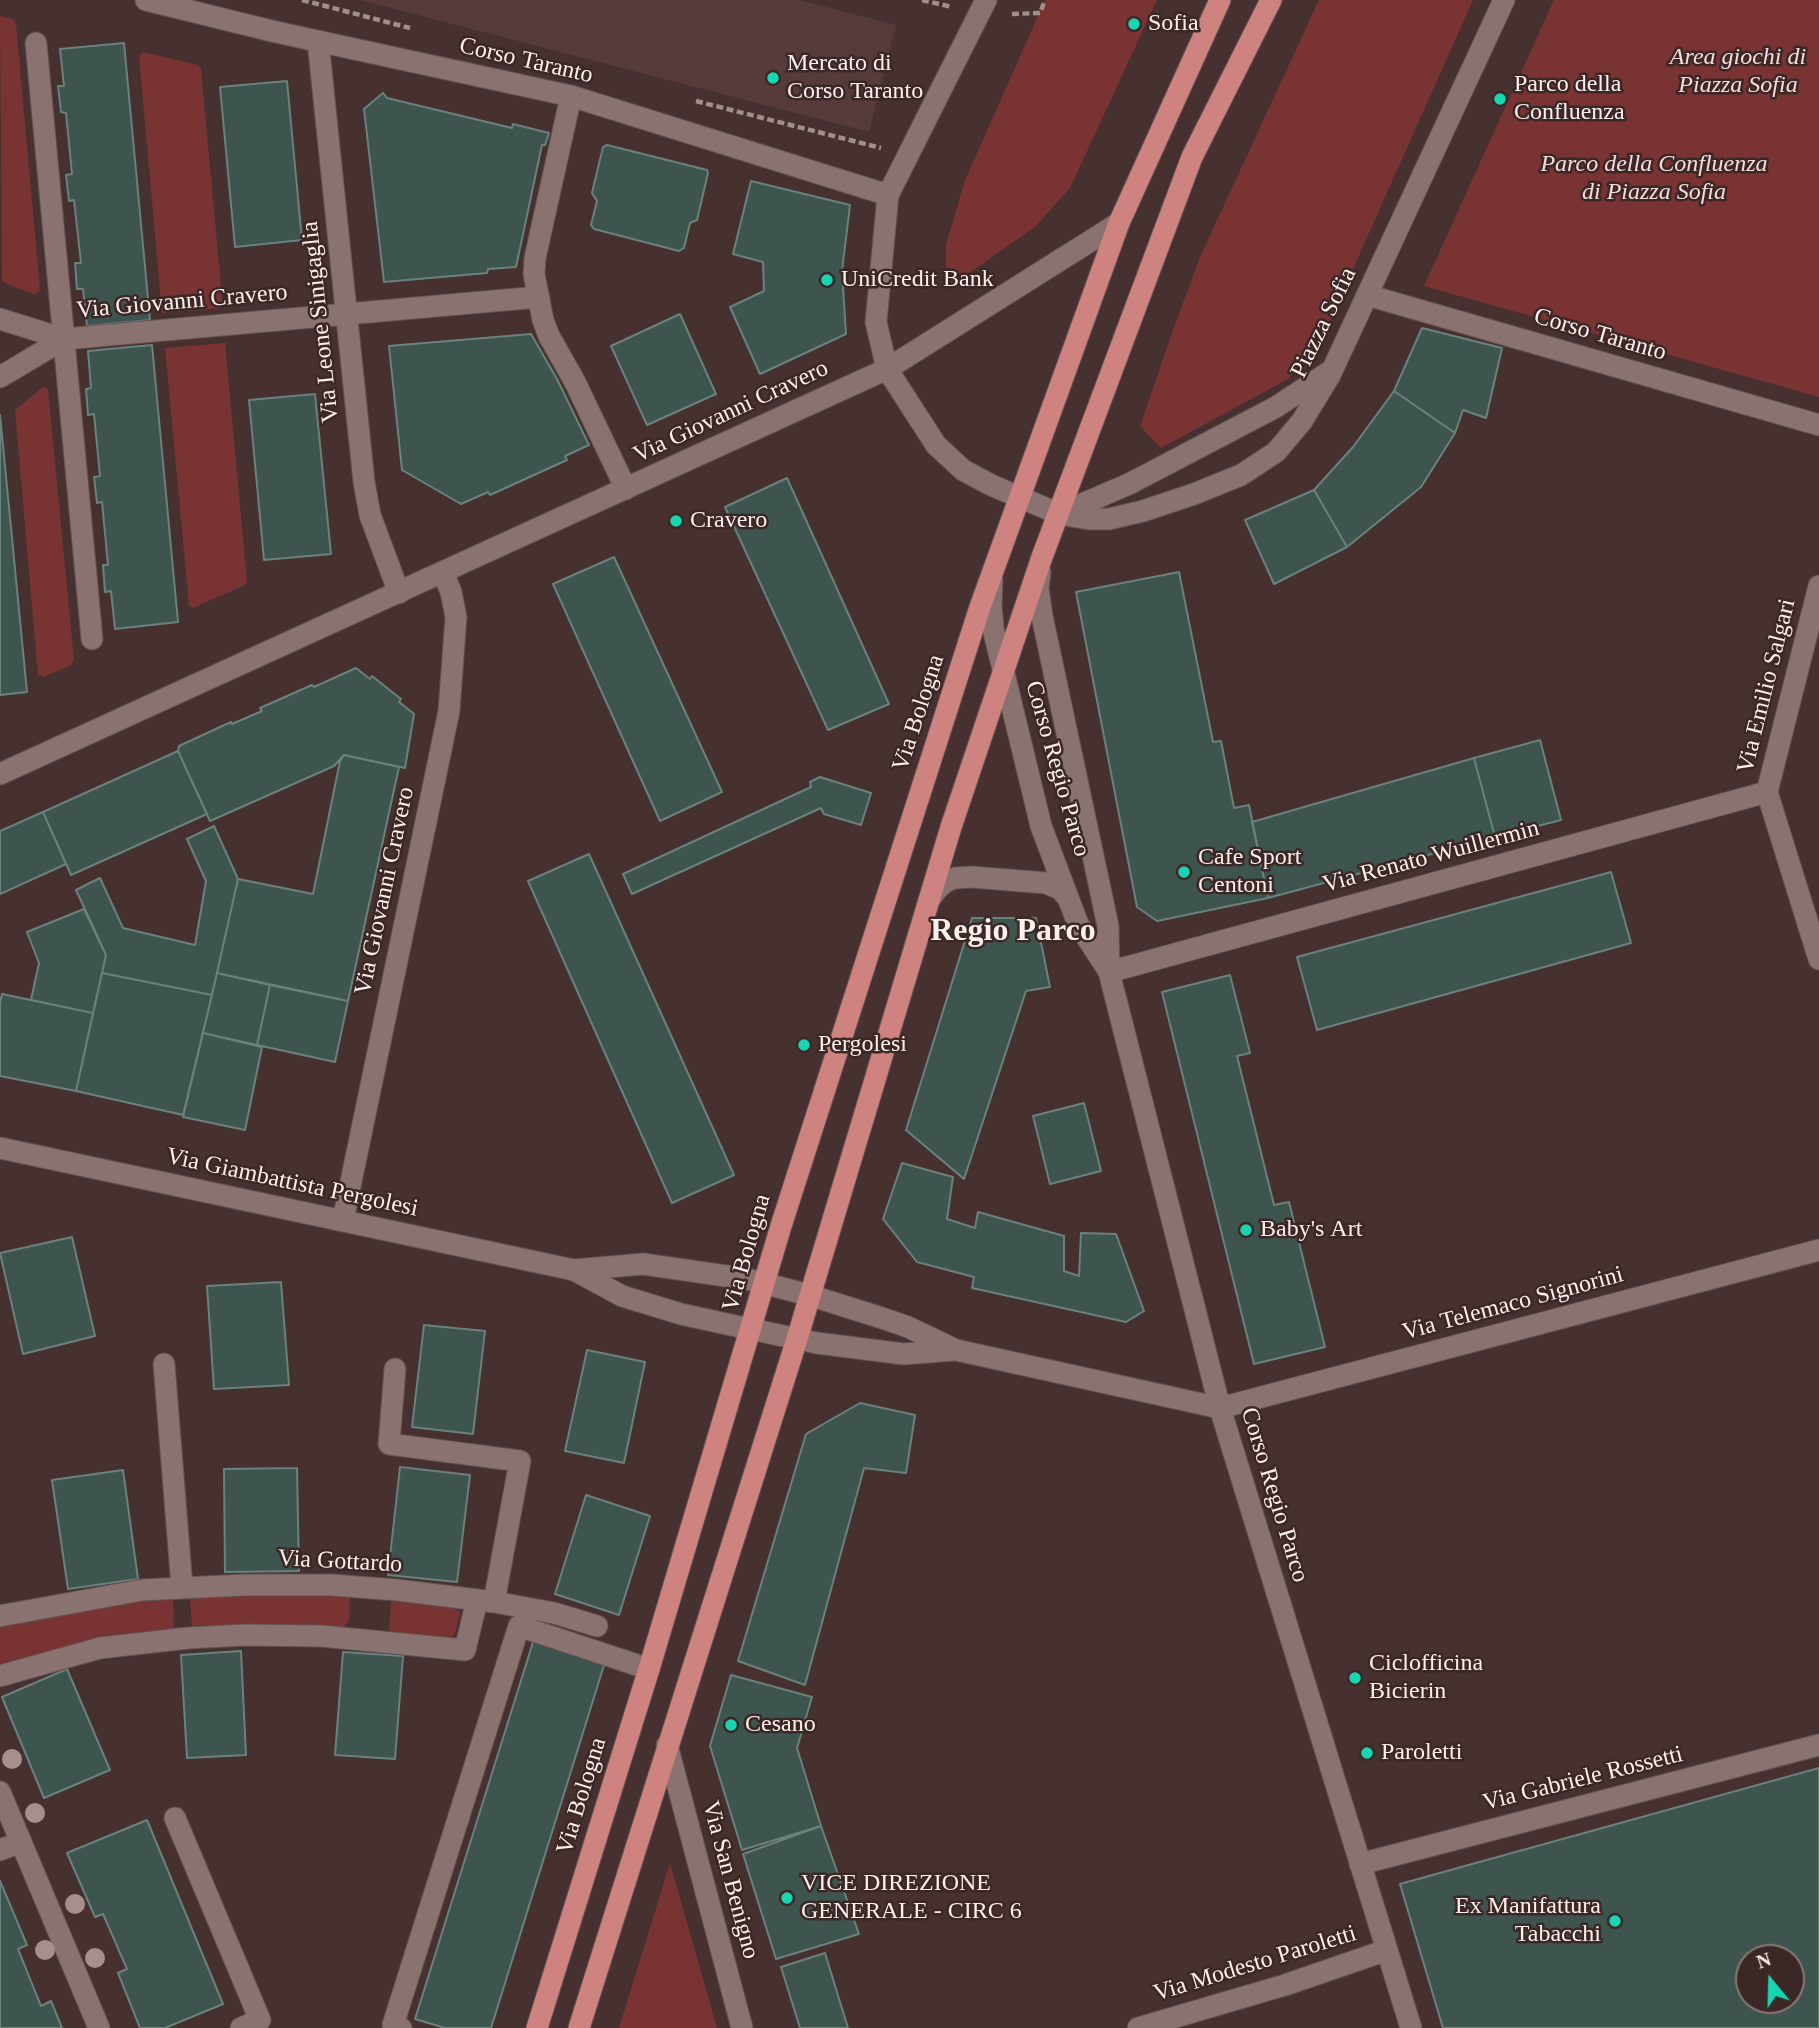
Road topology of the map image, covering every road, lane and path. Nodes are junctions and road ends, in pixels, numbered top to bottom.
1 (146, 0) edge
2 (922, 0) edge
3 (986, 0) edge
4 (1220, 0) edge
5 (1271, 0) edge
6 (1504, 0) edge
7 (964, 10) dead end
8 (318, 41) junction
9 (36, 43) dead end
10 (571, 96) junction
11 (888, 195) junction
12 (1119, 223) junction
13 (1367, 295) junction
14 (538, 297) junction
15 (347, 313) junction
16 (0, 319) edge
17 (64, 339) junction
18 (887, 369) junction
19 (1332, 370) junction
20 (0, 377) edge
21 (1819, 425) edge
22 (626, 489) junction
23 (1019, 498) junction
24 (1059, 514) junction
25 (1042, 557) junction
26 (993, 569) junction
27 (443, 572) junction
28 (1819, 586) edge
29 (399, 593) junction
30 (92, 639) dead end
31 (1003, 675) junction
32 (0, 774) edge
33 (1767, 792) junction
34 (1068, 898) junction
35 (929, 900) junction
36 (1819, 959) edge
37 (1109, 972) junction
38 (0, 1148) edge
39 (343, 1220) junction
40 (1819, 1250) edge
41 (574, 1270) junction
42 (764, 1283) junction
43 (809, 1295) junction
44 (752, 1329) junction
45 (797, 1339) junction
46 (956, 1350) junction
47 (164, 1364) dead end
48 (395, 1369) dead end
49 (1220, 1408) junction
50 (182, 1587) junction
51 (486, 1601) junction
52 (0, 1616) edge
53 (597, 1626) dead end
54 (649, 1669) junction
55 (0, 1676) edge
56 (667, 1745) junction
57 (1819, 1745) edge
58 (0, 1791) edge
59 (175, 1818) dead end
60 (21, 1842) junction
61 (0, 1850) edge
62 (1360, 1864) junction
63 (1387, 1950) junction
64 (99, 2028) edge
65 (241, 2028) edge
66 (401, 2028) edge
67 (537, 2028) edge
68 (579, 2028) edge
69 (742, 2028) edge
70 (1138, 2028) edge
71 (1411, 2028) edge

1 - 8 street, Corso Taranto
2 - 7 path
3 - 11 street, Piazza Sofia
4 - 12 main road
5 - 24 main road
6 - 13 street, Piazza Sofia
8 - 10 street, Corso Taranto
8 - 15 street, Via Leone Sinigaglia
9 - 17 street
10 - 11 street, Corso Taranto
10 - 14 street
11 - 18 street, Piazza Sofia
12 - 18 street
12 - 23 main road
13 - 19 street, Piazza Sofia
13 - 21 street, Corso Taranto
14 - 15 street, Via Giovanni Cravero
14 - 22 street
15 - 17 street, Via Giovanni Cravero
15 - 29 street, Via Leone Sinigaglia
16 - 17 street, Via Giovanni Cravero
17 - 20 street, Via Giovanni Cravero
17 - 30 street
18 - 22 street, Via Giovanni Cravero
18 - 23 street, Piazza Sofia
19 - 24 street
19 - 24 street, Piazza Sofia
22 - 27 street, Via Giovanni Cravero
23 - 24 street, Piazza Sofia
23 - 26 main road, Via Bologna
24 - 25 main road
25 - 31 main road
25 - 37 street, Corso Regio Parco
26 - 31 street, Corso Regio Parco
26 - 42 main road, Via Bologna
27 - 29 street, Via Giovanni Cravero
27 - 39 street, Via Giovanni Cravero
28 - 33 street, Via Emilio Salgari
29 - 32 street, Via Giovanni Cravero
31 - 34 street, Corso Regio Parco
31 - 35 main road
33 - 36 street, Via Emilio Salgari
33 - 37 street, Via Renato Wuillermin
34 - 35 street
34 - 37 street, Corso Regio Parco
35 - 43 main road
37 - 49 street, Corso Regio Parco
38 - 39 street, Via Giambattista Pergolesi
39 - 41 street, Via Giambattista Pergolesi
40 - 49 street, Via Telemaco Signorini
41 - 42 street, Via Giambattista Pergolesi
41 - 44 street, Via Giambattista Pergolesi
42 - 43 street, Via Giambattista Pergolesi
42 - 44 main road, Via Bologna
43 - 45 main road
43 - 46 street, Via Giambattista Pergolesi
44 - 45 street, Via Giambattista Pergolesi
44 - 54 main road, Via Bologna
45 - 46 street, Via Giambattista Pergolesi
45 - 56 main road
46 - 49 street, Via Giambattista Pergolesi
47 - 50 street
48 - 51 street
49 - 62 street, Corso Regio Parco
50 - 51 street, Via Gottardo
50 - 52 street, Via Gottardo
51 - 53 street, Via Gottardo
51 - 55 street
54 - 66 street
54 - 67 main road, Via Bologna
56 - 68 main road
56 - 69 street, Via San Benigno
57 - 62 street, Via Gabriele Rossetti
58 - 60 street
59 - 65 street
60 - 61 street
60 - 64 street
62 - 63 street, Corso Regio Parco
63 - 70 street, Via Modesto Paroletti
63 - 71 street, Corso Regio Parco

